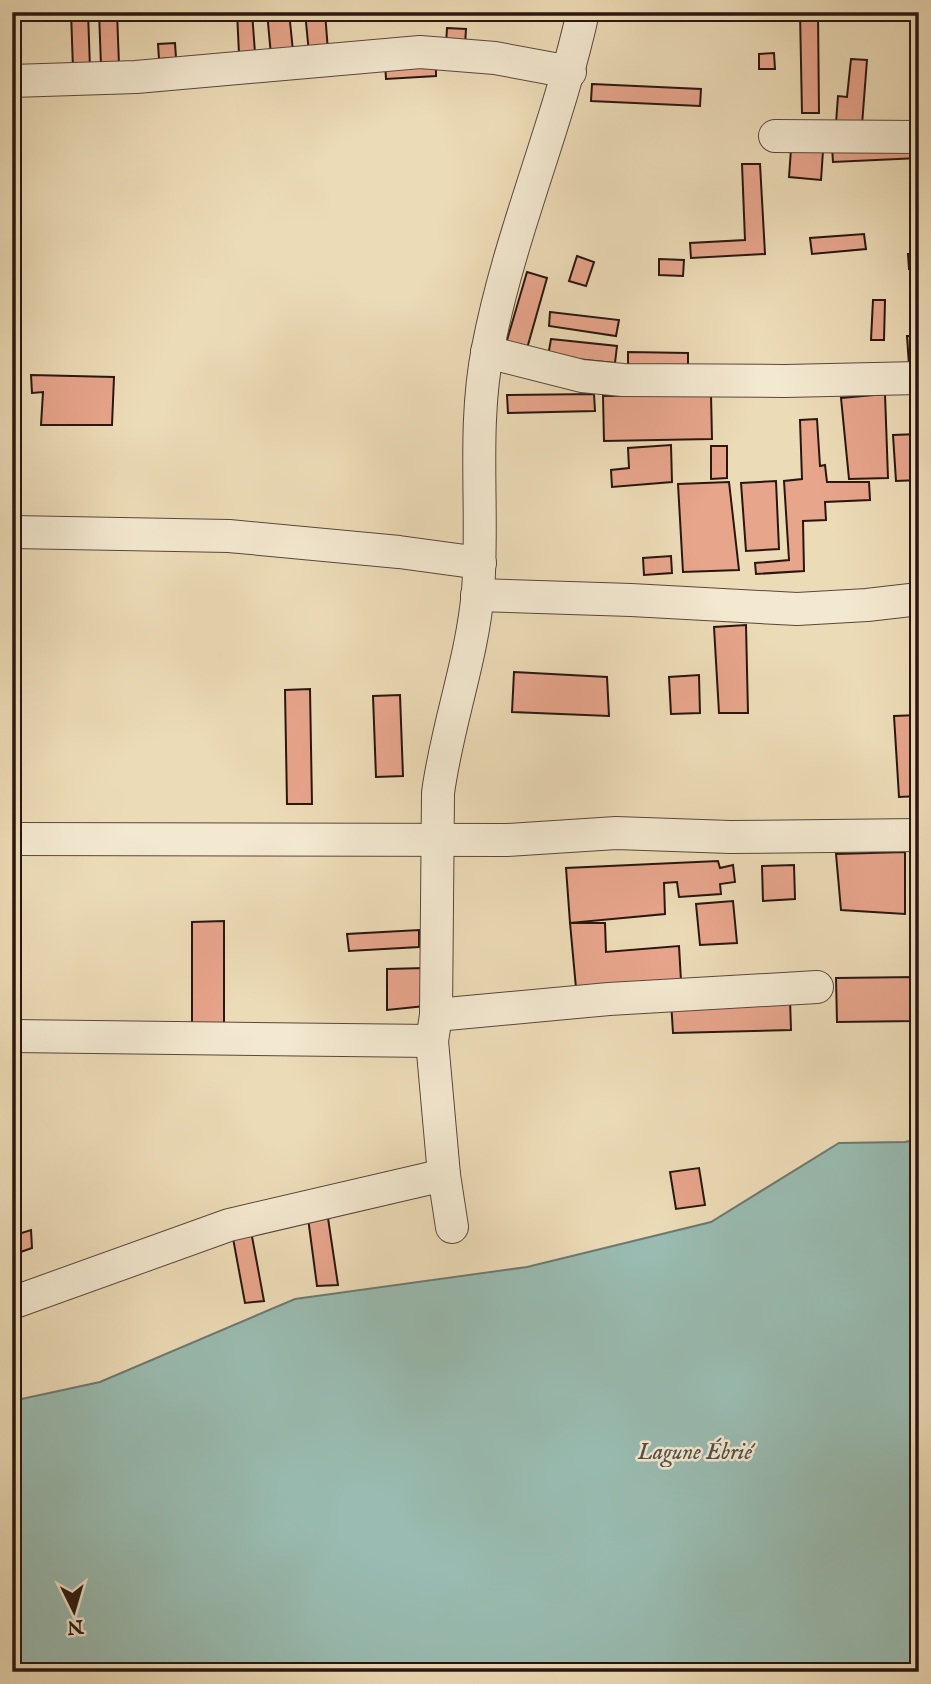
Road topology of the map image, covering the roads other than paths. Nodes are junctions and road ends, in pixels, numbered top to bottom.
1 (583, 12) edge
2 (570, 72) junction
3 (12, 81) edge
4 (775, 136) dead end
5 (919, 137) edge
6 (487, 352) junction
7 (919, 378) edge
8 (12, 532) edge
9 (480, 564) junction
10 (477, 595) junction
11 (919, 599) edge
12 (919, 835) edge
13 (437, 838) junction
14 (12, 839) edge
15 (817, 987) dead end
16 (434, 1028) junction
17 (12, 1036) edge
18 (444, 1175) junction
19 (452, 1227) dead end
20 (12, 1303) edge

1 - 2 street
2 - 3 street
2 - 6 street
4 - 5 street
6 - 7 street
6 - 9 street
8 - 9 street
9 - 10 street
10 - 11 street
10 - 13 street
12 - 13 street
13 - 14 street
13 - 16 street
15 - 16 street
16 - 17 street
16 - 18 street
18 - 19 street
18 - 20 street

